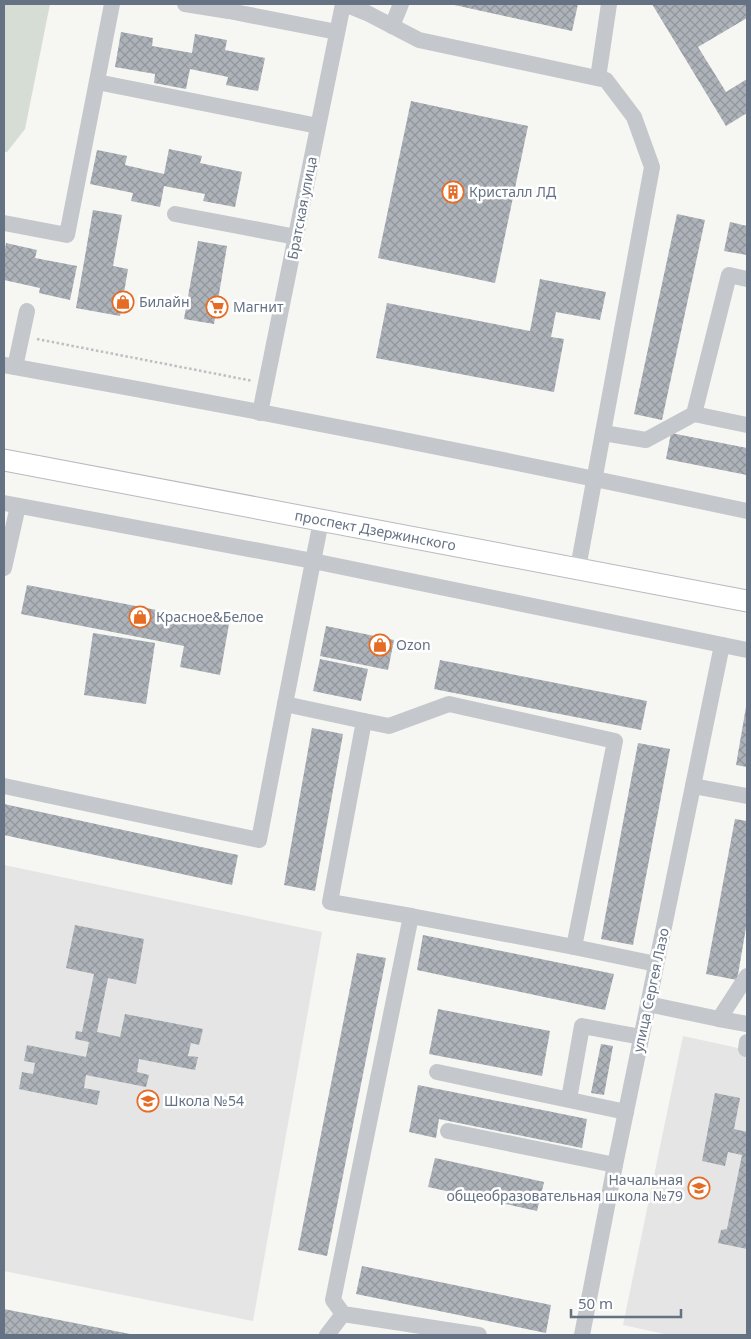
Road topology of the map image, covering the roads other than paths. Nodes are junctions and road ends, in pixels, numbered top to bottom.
1 (112, 4) edge
2 (185, 4) edge
3 (344, 4) edge
4 (401, 4) edge
5 (609, 4) edge
6 (230, 8) edge
7 (392, 26) junction
8 (337, 32) junction
9 (598, 78) junction
10 (97, 82) junction
11 (318, 126) junction
12 (175, 214) dead end
13 (4, 223) edge
14 (296, 237) junction
15 (747, 279) edge
16 (28, 311) dead end
17 (9, 366) edge
18 (260, 413) junction
19 (694, 414) junction
20 (747, 425) edge
21 (602, 433) junction
22 (4, 460) edge
23 (594, 478) junction
24 (11, 504) edge
25 (747, 511) edge
26 (320, 521) junction
27 (313, 561) junction
28 (4, 568) edge
29 (578, 568) junction
30 (747, 601) edge
31 (722, 645) junction
32 (747, 650) edge
33 (285, 704) junction
34 (364, 721) junction
35 (4, 786) edge
36 (692, 786) junction
37 (747, 796) edge
38 (411, 916) junction
39 (574, 947) junction
40 (656, 964) junction
41 (747, 976) edge
42 (648, 1004) junction
43 (718, 1019) junction
44 (747, 1024) edge
45 (641, 1037) junction
46 (437, 1072) dead end
47 (569, 1098) junction
48 (626, 1112) junction
49 (448, 1131) dead end
50 (615, 1166) junction
51 (343, 1314) junction
52 (327, 1335) edge
53 (479, 1335) edge
54 (582, 1335) edge

1 - 10 street
2 - 6 street
3 - 7 street
3 - 8 street, Братская улица
4 - 7 street
5 - 9 street
6 - 8 street
7 - 9 street
8 - 11 street, Братская улица
9 - 21 street
10 - 11 street
10 - 13 street
11 - 14 street, Братская улица
12 - 14 street
14 - 18 street, Братская улица
15 - 19 street
16 - 17 street
17 - 18 street
18 - 23 street
19 - 20 street
19 - 21 street
21 - 23 street
22 - 26 main road, проспект Дзержинского
23 - 25 street
23 - 29 street
24 - 27 street
24 - 28 street
26 - 27 street
26 - 29 main road, проспект Дзержинского
27 - 31 street
27 - 33 street
29 - 30 main road, проспект Дзержинского
31 - 32 street
31 - 36 street, улица Сергея Лазо
33 - 34 street
33 - 35 street
34 - 38 street
34 - 39 street
36 - 37 street
36 - 40 street, улица Сергея Лазо
38 - 39 street
38 - 51 street
39 - 40 street
40 - 42 street, улица Сергея Лазо
41 - 43 street
42 - 43 street
42 - 45 street, улица Сергея Лазо
43 - 44 street
45 - 47 street
45 - 48 street, улица Сергея Лазо
46 - 47 street
47 - 48 street
48 - 50 street, улица Сергея Лазо
49 - 50 street
50 - 54 street, улица Сергея Лазо
51 - 52 street
51 - 53 street

